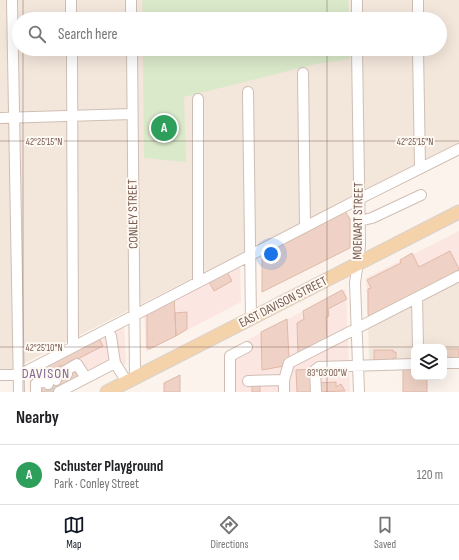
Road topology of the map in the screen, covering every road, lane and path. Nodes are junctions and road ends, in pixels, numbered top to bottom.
1 (12, 0) edge
2 (71, 0) edge
3 (131, 0) edge
4 (357, 0) edge
5 (418, 0) edge
6 (12, 12) edge
7 (71, 12) edge
8 (131, 12) edge
9 (357, 12) edge
10 (418, 12) edge
11 (13, 56) edge
12 (72, 56) edge
13 (132, 56) edge
14 (357, 56) edge
15 (418, 56) edge
16 (303, 73) dead end
17 (248, 92) dead end
18 (198, 99) dead end
19 (132, 114) junction
20 (73, 116) junction
21 (0, 118) edge
22 (14, 118) junction
23 (459, 149) edge
24 (420, 168) junction
25 (421, 195) dead end
26 (359, 199) junction
27 (459, 212) edge
28 (359, 221) junction
29 (305, 227) junction
30 (250, 255) junction
31 (357, 264) junction
32 (459, 276) edge
33 (198, 282) junction
34 (416, 298) junction
35 (134, 315) junction
36 (251, 319) junction
37 (357, 329) junction
38 (111, 336) dead end
39 (418, 344) edge
40 (73, 346) junction
41 (247, 347) dead end
42 (115, 363) junction
43 (447, 363) edge
44 (459, 363) edge
45 (411, 364) edge
46 (358, 366) junction
47 (0, 375) edge
48 (19, 375) junction
49 (86, 378) junction
50 (131, 380) junction
51 (284, 380) junction
52 (61, 381) edge
53 (248, 381) dead end
54 (19, 392) edge
55 (36, 392) edge
56 (107, 392) edge
57 (230, 392) edge
58 (284, 392) edge
59 (316, 392) edge
60 (351, 392) edge
61 (359, 392) edge

1 - 6 street
2 - 7 street
3 - 8 street
4 - 9 street
5 - 10 street
11 - 22 street
12 - 20 street
13 - 19 street, CONLEY STREET
14 - 26 street, MOENART STREET
15 - 24 street
16 - 29 street
17 - 30 street
18 - 33 street
19 - 20 street
19 - 35 street, CONLEY STREET
20 - 22 street
20 - 40 street
21 - 22 street
22 - 48 street
23 - 24 street
24 - 26 street
25 - 28 street
26 - 28 street, MOENART STREET
26 - 29 street
27 - 31 main road, EAST DAVISON STREET
28 - 31 street, MOENART STREET
29 - 30 street
30 - 33 street
30 - 36 street
31 - 36 main road, EAST DAVISON STREET
31 - 37 street, MOENART STREET
32 - 34 street
33 - 35 street
34 - 37 street
34 - 39 street
35 - 40 street
35 - 50 street, CONLEY STREET
36 - 50 main road, EAST DAVISON STREET
37 - 46 street, MOENART STREET
37 - 51 street
38 - 42 street
40 - 48 street
41 - 57 street
42 - 49 street
42 - 50 street
43 - 44 street
45 - 46 street
46 - 59 street
46 - 61 street, MOENART STREET
47 - 48 street
48 - 54 street
49 - 52 street
49 - 52 street
50 - 56 main road, EAST DAVISON STREET
51 - 53 street
51 - 58 street
52 - 55 street
60 - 61 street

